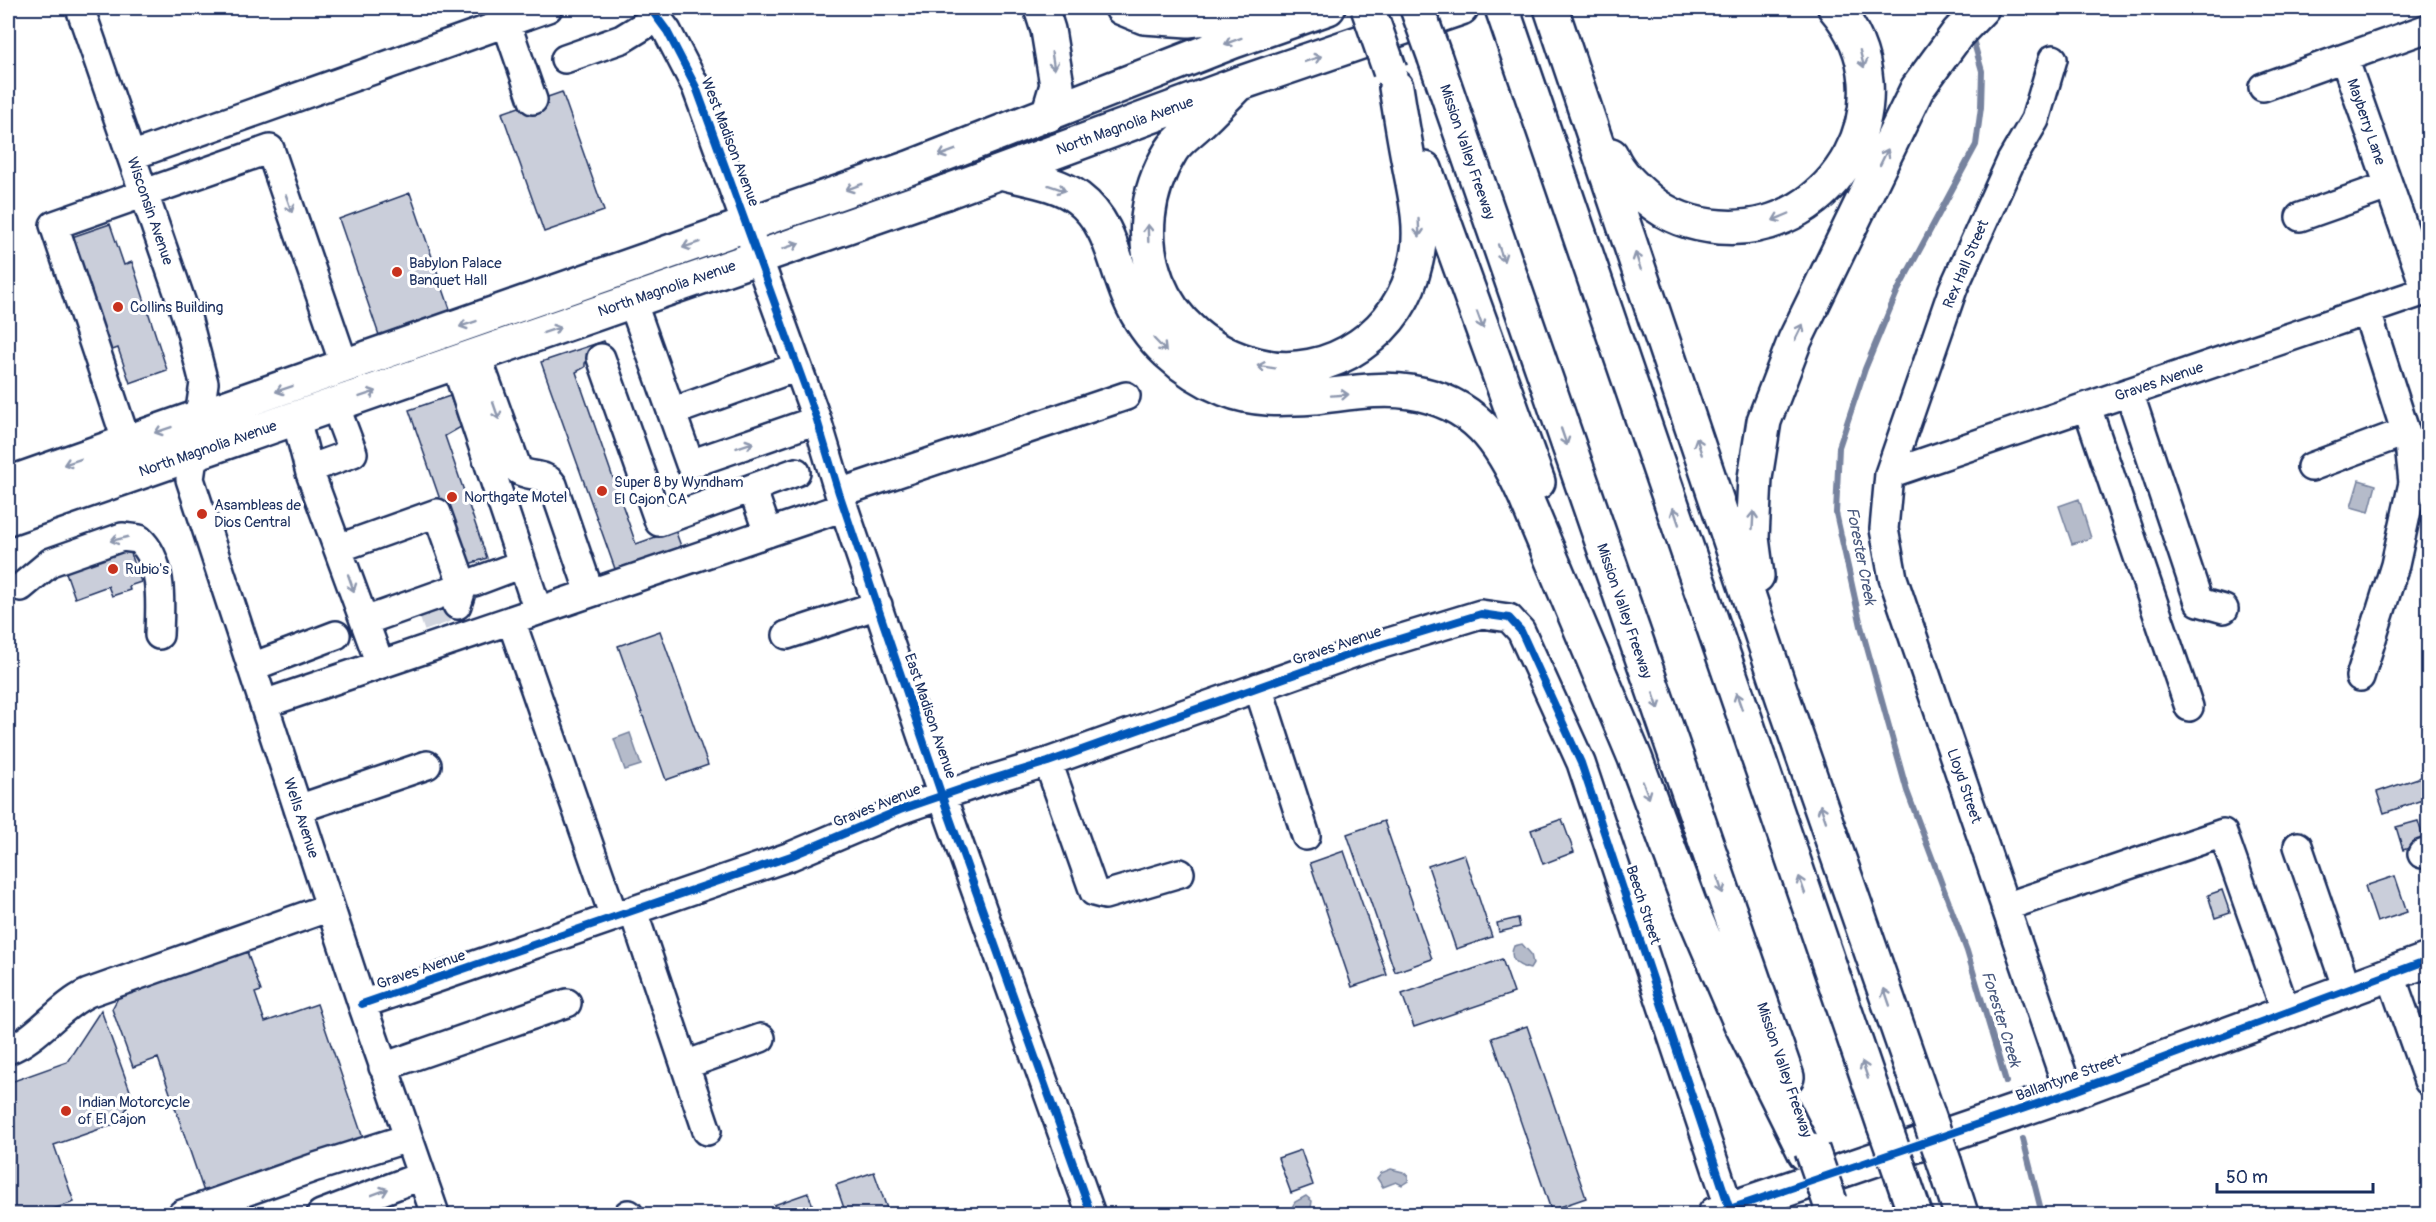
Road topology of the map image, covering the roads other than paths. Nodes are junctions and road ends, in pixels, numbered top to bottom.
1 (80, 8) edge
2 (548, 8) edge
3 (1041, 8) edge
4 (1122, 8) edge
5 (1295, 8) edge
6 (1328, 8) edge
7 (1368, 8) edge
8 (1418, 8) edge
9 (1461, 8) edge
10 (1835, 8) edge
11 (1982, 8) edge
12 (1553, 11) edge
13 (654, 12) edge
14 (501, 18) edge
15 (1507, 21) edge
16 (2428, 28) edge
17 (2344, 58) junction
18 (565, 59) dead end
19 (2053, 59) dead end
20 (1573, 69) junction
21 (1393, 79) junction
22 (1238, 84) junction
23 (2263, 87) dead end
24 (532, 100) dead end
25 (1048, 115) junction
26 (131, 156) junction
27 (1001, 172) junction
28 (2388, 186) junction
29 (145, 194) junction
30 (2300, 217) dead end
31 (746, 225) junction
32 (758, 257) junction
33 (2427, 291) edge
34 (632, 301) junction
35 (2367, 312) junction
36 (595, 339) junction
37 (466, 360) junction
38 (345, 367) junction
39 (797, 367) junction
40 (2129, 392) junction
41 (1126, 396) dead end
42 (335, 405) junction
43 (2087, 407) junction
44 (672, 412) junction
45 (199, 418) junction
46 (296, 419) junction
47 (817, 420) junction
48 (2405, 432) junction
49 (127, 443) junction
50 (193, 454) junction
51 (2312, 467) dead end
52 (309, 469) junction
53 (796, 472) dead end
54 (1888, 474) junction
55 (8, 484) edge
56 (752, 488) junction
57 (842, 500) junction
58 (8, 518) edge
59 (768, 533) junction
60 (339, 548) junction
61 (522, 564) junction
62 (21, 587) dead end
63 (465, 591) junction
64 (590, 593) junction
65 (878, 605) junction
66 (2224, 609) dead end
67 (538, 611) junction
68 (420, 618) tunnel mouth
69 (1509, 618) joint
70 (371, 619) junction
71 (511, 620) junction
72 (159, 635) dead end
73 (336, 635) dead end
74 (787, 635) dead end
75 (380, 664) junction
76 (252, 667) junction
77 (2360, 677) dead end
78 (1258, 687) junction
79 (1784, 701) junction
80 (264, 704) junction
81 (2189, 707) dead end
82 (1635, 758) junction
83 (1048, 762) junction
84 (427, 765) dead end
85 (942, 795) junction
86 (298, 809) junction
87 (1306, 836) dead end
88 (2298, 846) dead end
89 (1179, 873) dead end
90 (330, 907) junction
91 (2005, 907) junction
92 (623, 914) junction
93 (2428, 960) edge
94 (2390, 973) junction
95 (2347, 989) junction
96 (567, 1003) dead end
97 (362, 1004) junction
98 (2286, 1012) junction
99 (761, 1038) dead end
100 (8, 1050) edge
101 (685, 1065) junction
102 (384, 1067) junction
103 (2428, 1081) edge
104 (2068, 1093) junction
105 (707, 1131) dead end
106 (408, 1138) junction
107 (1809, 1151) junction
108 (422, 1176) junction
109 (1832, 1208) edge
110 (1723, 1212) edge
111 (182, 1215) edge
112 (321, 1215) edge
113 (435, 1215) edge
114 (1091, 1215) edge
115 (1915, 1215) edge
116 (1961, 1215) edge

1 - 26 street, Wisconsin Avenue
2 - 14 street
3 -> 25 main road
4 - 5 main road
6 -> 25 main road
7 - 21 main road, bridge
8 -> 107 main road, Mission Valley Freeway, bridge
22 -> 9 main road, North Magnolia Avenue
10 -> 20 main road
79 -> 11 main road
12 - 20 main road
13 - 18 street
13 - 31 street, West Madison Avenue
14 - 24 street
14 - 26 street
115 -> 15 main road, bridge
16 - 17 street
17 - 23 street
17 - 28 street, Mayberry Lane
19 - 54 street, Rex Hall Street
79 -> 20 main road
21 -> 22 main road
21 -> 82 main road
22 - 27 main road, North Magnolia Avenue
25 -> 31 main road
26 - 29 street, Wisconsin Avenue
32 -> 27 main road, North Magnolia Avenue
27 -> 82 main road
28 - 30 street
28 - 33 street, Mayberry Lane
29 -> 38 street
29 - 45 street, Wisconsin Avenue
29 - 49 street
31 - 32 street, East Madison Avenue
31 -> 38 main road
32 - 34 main road, North Magnolia Avenue
32 - 39 street, East Madison Avenue
33 - 35 street, Graves Avenue
34 - 36 main road, North Magnolia Avenue
34 - 44 street
35 - 40 street, Graves Avenue
35 - 48 street
37 -> 36 main road, North Magnolia Avenue
36 - 56 street
42 -> 37 main road, North Magnolia Avenue
37 - 61 street
37 -> 64 street
38 -> 45 main road
39 - 44 street
39 - 47 street, East Madison Avenue
40 - 43 street, Graves Avenue
40 - 66 street
41 - 57 street
42 - 46 main road, North Magnolia Avenue
42 - 52 street
43 - 54 street, Graves Avenue
43 - 81 street
44 -> 47 street
45 -> 49 main road
45 - 50 street, Wells Avenue
46 - 50 main road, North Magnolia Avenue
46 - 52 street
47 - 57 street, East Madison Avenue
48 - 51 street
48 - 77 street
49 -> 55 main road
50 - 58 main road, North Magnolia Avenue
50 - 76 street, Wells Avenue
52 - 60 street
53 - 56 street
54 - 91 street, Lloyd Street
56 - 59 street
57 - 59 street
57 - 65 street, East Madison Avenue
59 - 64 street
60 - 63 street
60 -> 70 street
61 - 63 street
61 - 67 street
72 -> 62 street
63 - 70 street
64 - 67 street
65 - 74 street
65 - 85 street, East Madison Avenue
67 - 71 street
68 - 70 street
69 - 78 street, Graves Avenue
69 - 110 street, Beech Street
70 - 75 street
71 - 75 street
71 - 92 street
73 - 76 street
75 - 80 street
76 - 80 street, Wells Avenue
78 - 83 street, Graves Avenue
78 - 87 street
116 -> 79 main road, bridge
80 - 86 street, Wells Avenue
82 -> 107 main road
83 - 85 street, Graves Avenue
83 - 89 street
84 - 86 street
85 - 92 street, Graves Avenue
85 - 114 street, East Madison Avenue
86 - 90 street, Wells Avenue
88 - 95 street
90 - 97 street, Wells Avenue
90 - 100 street
91 - 98 street
91 - 104 street, Lloyd Street
92 - 97 street, Graves Avenue
92 - 101 street
93 - 94 main road, Ballantyne Street
94 - 95 main road, Ballantyne Street
94 - 103 street
95 - 98 main road, Ballantyne Street
96 - 102 street
97 - 102 street, Wells Avenue
98 - 104 main road, Ballantyne Street
99 - 101 street
101 - 105 street
102 - 106 street, Wells Avenue
104 - 110 main road, Ballantyne Street
106 - 108 street, Wells Avenue
106 - 111 street
107 - 109 main road, Mission Valley Freeway, bridge
112 -> 108 street
108 - 113 street, Wells Avenue

